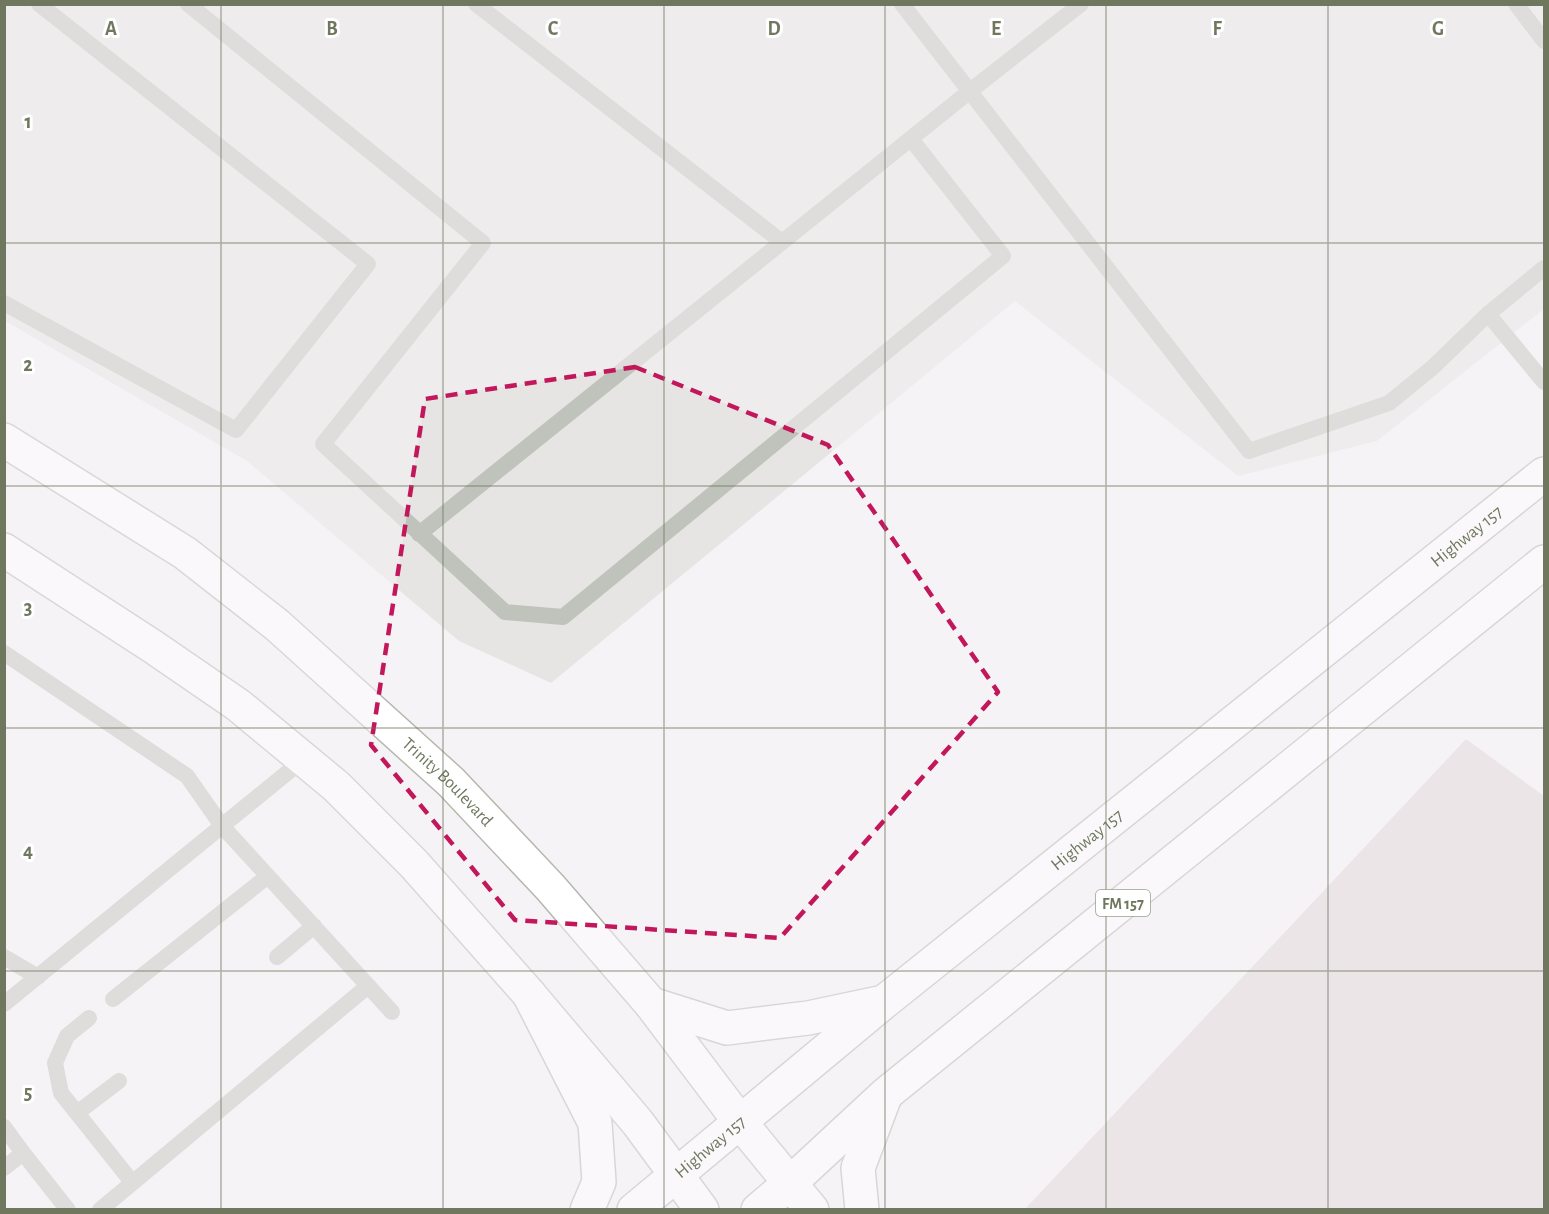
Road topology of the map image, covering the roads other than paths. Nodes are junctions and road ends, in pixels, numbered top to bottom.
1 (39, 4) edge
2 (188, 4) edge
3 (476, 4) edge
4 (902, 4) edge
5 (1081, 4) edge
6 (1516, 4) edge
7 (1545, 41) edge
8 (970, 92) junction
9 (911, 139) junction
10 (782, 242) junction
11 (1545, 268) edge
12 (4, 303) edge
13 (1488, 314) junction
14 (1545, 382) edge
15 (4, 440) edge
16 (1545, 474) edge
17 (419, 534) junction
18 (4, 550) edge
19 (1545, 562) edge
20 (4, 653) edge
21 (304, 759) junction
22 (222, 826) junction
23 (268, 876) junction
24 (314, 927) junction
25 (4, 957) edge
26 (277, 957) dead end
27 (38, 977) junction
28 (368, 986) junction
29 (529, 994) junction
30 (113, 999) dead end
31 (884, 1002) junction
32 (4, 1004) edge
33 (651, 1004) junction
34 (392, 1011) dead end
35 (89, 1018) dead end
36 (119, 1081) dead end
37 (886, 1094) junction
38 (77, 1113) junction
39 (740, 1122) junction
40 (4, 1127) edge
41 (23, 1152) junction
42 (4, 1168) edge
43 (676, 1175) junction
44 (132, 1182) junction
45 (790, 1183) junction
46 (68, 1209) edge
47 (100, 1209) edge
48 (587, 1209) edge
49 (634, 1209) edge
50 (702, 1209) edge
51 (758, 1209) edge
52 (812, 1209) edge
53 (862, 1209) edge

1 - 12 lane
2 - 17 lane
3 - 10 lane
4 - 8 lane
5 - 8 lane
6 - 7 lane
8 - 9 lane
8 - 13 lane
9 - 10 lane
9 - 17 lane
10 - 17 lane
11 - 13 lane
13 - 14 lane
15 - 33 main road, Trinity Boulevard
16 - 31 main road, Highway 157
18 - 21 main road
19 - 37 main road, FM 157
20 - 22 lane
21 - 22 lane
21 - 29 main road
22 - 23 lane
22 - 27 lane
23 - 24 lane
23 - 30 lane
24 - 26 lane
24 - 28 lane
25 - 27 lane
27 - 32 lane
28 - 34 lane
28 - 44 lane
29 - 43 main road
29 - 48 main road
31 - 33 main road
31 - 39 main road, Highway 157
33 - 39 main road, Trinity Boulevard
35 - 38 lane
36 - 38 lane
37 - 45 main road, FM 157
37 - 53 main road
38 - 44 lane
39 - 43 main road, Highway 157
39 - 45 main road, Trinity Boulevard
40 - 41 lane
41 - 42 lane
41 - 46 lane
43 - 49 main road, Highway 157
43 - 50 main road
44 - 47 lane
45 - 51 main road, FM 157
45 - 52 main road, Trinity Boulevard

